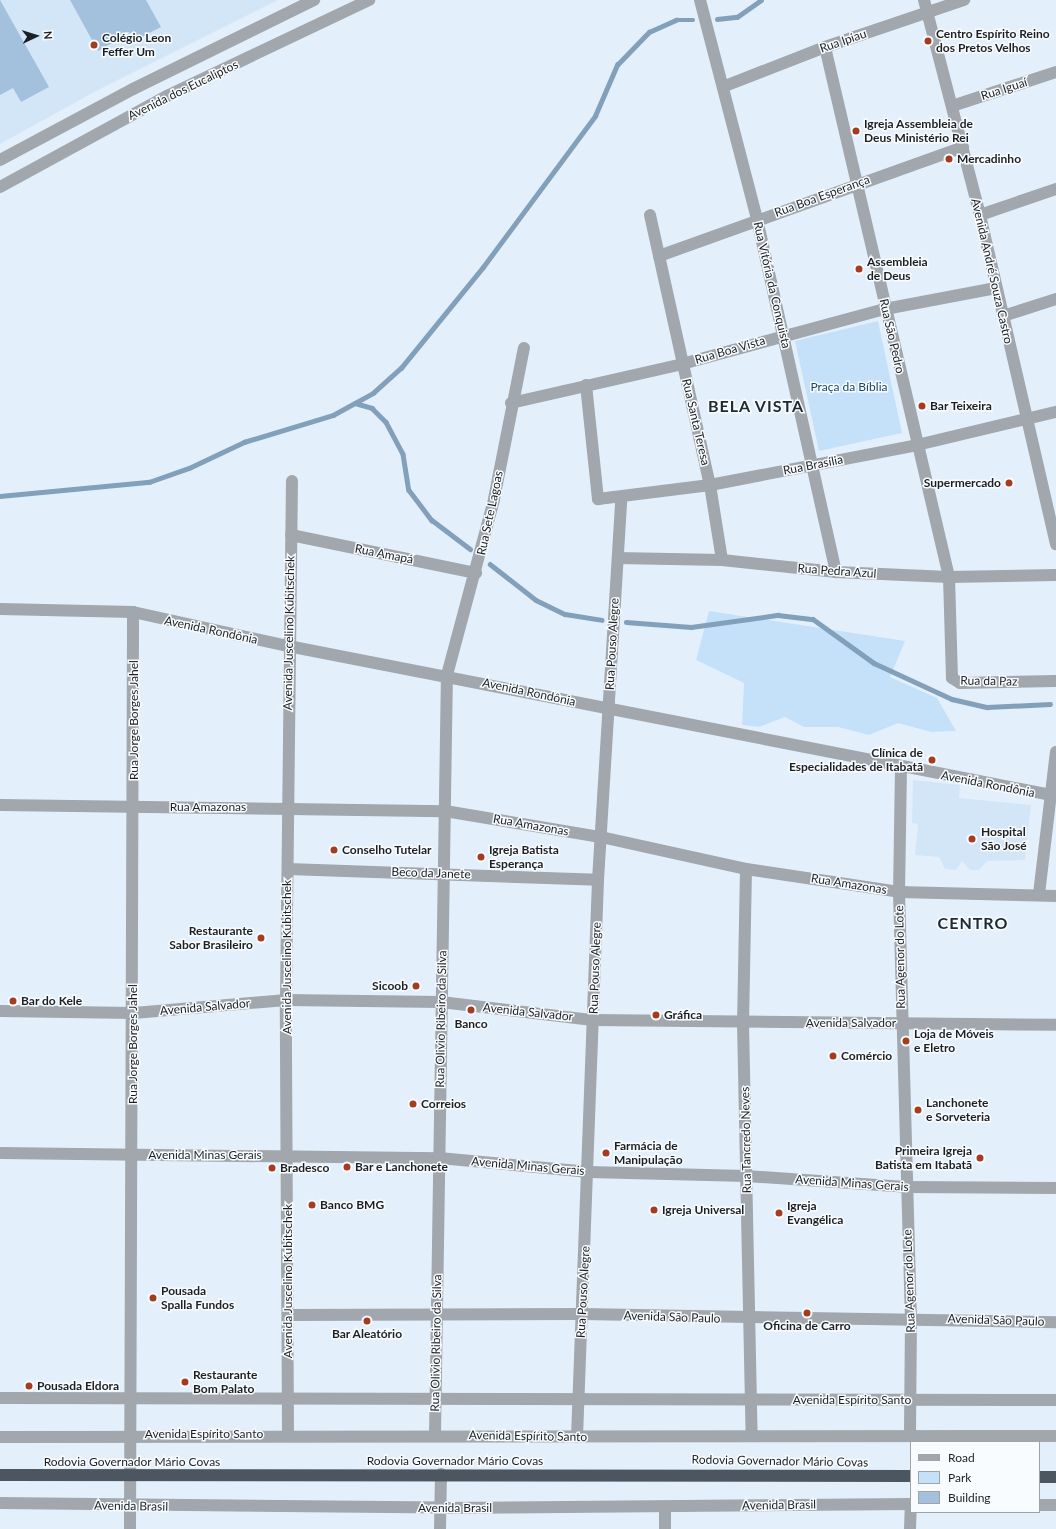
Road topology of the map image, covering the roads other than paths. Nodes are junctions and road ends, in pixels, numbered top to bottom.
1 (314, 0) edge
2 (369, 0) edge
3 (700, 0) edge
4 (924, 0) edge
5 (964, 0) edge
6 (928, 13) junction
7 (825, 47) junction
8 (1056, 72) edge
9 (725, 86) junction
10 (952, 106) junction
11 (963, 147) junction
12 (0, 160) edge
13 (858, 182) junction
14 (0, 187) edge
15 (1056, 189) edge
16 (650, 215) dead end
17 (980, 215) junction
18 (757, 219) junction
19 (659, 256) junction
20 (996, 288) junction
21 (1056, 299) edge
22 (885, 309) junction
23 (1003, 316) junction
24 (783, 335) junction
25 (524, 348) dead end
26 (682, 364) junction
27 (586, 385) junction
28 (511, 403) junction
29 (1056, 412) edge
30 (1026, 422) junction
31 (917, 445) junction
32 (812, 465) junction
33 (292, 481) dead end
34 (710, 485) junction
35 (620, 499) junction
36 (291, 536) junction
37 (1055, 539) edge
38 (618, 558) junction
39 (722, 560) junction
40 (836, 572) junction
41 (476, 573) junction
42 (1056, 575) edge
43 (949, 577) junction
44 (0, 609) edge
45 (133, 612) junction
46 (288, 646) junction
47 (447, 675) junction
48 (1056, 681) edge
49 (609, 709) junction
50 (1056, 752) edge
51 (901, 767) junction
52 (1053, 796) edge
53 (0, 805) edge
54 (134, 807) junction
55 (289, 808) junction
56 (444, 811) junction
57 (601, 837) junction
58 (288, 869) junction
59 (746, 869) junction
60 (444, 873) junction
61 (598, 880) junction
62 (899, 892) junction
63 (1038, 894) junction
64 (1056, 896) edge
65 (286, 1000) junction
66 (441, 1002) junction
67 (0, 1011) edge
68 (134, 1013) junction
69 (593, 1020) junction
70 (743, 1023) junction
71 (902, 1023) junction
72 (1056, 1025) edge
73 (0, 1153) edge
74 (132, 1155) junction
75 (287, 1156) junction
76 (439, 1158) junction
77 (589, 1172) junction
78 (746, 1176) junction
79 (906, 1187) junction
80 (1056, 1188) edge
81 (582, 1314) junction
82 (288, 1315) junction
83 (437, 1315) junction
84 (911, 1318) junction
85 (749, 1319) junction
86 (1056, 1322) edge
87 (578, 1397) junction
88 (0, 1398) edge
89 (288, 1398) junction
90 (435, 1398) junction
91 (132, 1399) junction
92 (750, 1399) junction
93 (910, 1400) junction
94 (1056, 1400) edge
95 (288, 1434) junction
96 (132, 1435) junction
97 (435, 1435) junction
98 (910, 1435) junction
99 (752, 1436) junction
100 (1056, 1436) edge
101 (0, 1437) edge
102 (577, 1437) junction
103 (441, 1474) junction
104 (0, 1475) edge
105 (131, 1475) junction
106 (910, 1476) edge
107 (1040, 1477) edge
108 (1056, 1477) edge
109 (0, 1503) edge
110 (910, 1504) edge
111 (1040, 1504) edge
112 (1056, 1505) edge
113 (131, 1506) junction
114 (665, 1507) junction
115 (441, 1508) junction
116 (911, 1513) edge
117 (130, 1529) edge
118 (440, 1529) edge
119 (665, 1529) edge
120 (910, 1529) edge

1 - 12 street, Avenida dos Eucaliptos
2 - 14 street, Avenida dos Eucaliptos
3 - 9 street, Rua Vitória da Conquista
4 - 6 street, Avenida André Souza Castro
5 - 6 street, Rua Ipiau
6 - 7 street, Rua Ipiau
6 - 10 street, Avenida André Souza Castro
7 - 9 street, Rua Ipiau
7 - 13 street, Rua São Pedro
8 - 10 street, Rua Iguaí
9 - 18 street, Rua Vitória da Conquista
10 - 11 street, Avenida André Souza Castro
11 - 13 street, Rua Boa Esperança
11 - 17 street, Avenida André Souza Castro
13 - 18 street, Rua Boa Esperança
13 - 22 street, Rua São Pedro
15 - 17 street
16 - 19 street, Rua Santa Teresa
17 - 20 street, Avenida André Souza Castro
18 - 19 street, Rua Boa Esperança
18 - 24 street, Rua Vitória da Conquista
19 - 26 street, Rua Santa Teresa
20 - 22 street, Rua Boa Vista
20 - 23 street, Avenida André Souza Castro
21 - 23 street
22 - 24 street, Rua Boa Vista
22 - 31 street, Rua São Pedro
23 - 30 street, Avenida André Souza Castro
24 - 26 street, Rua Boa Vista
24 - 32 street, Rua Vitória da Conquista
25 - 28 street, Rua Sete Lagoas
26 - 27 street, Rua Boa Vista
26 - 34 street, Rua Santa Teresa
27 - 28 street, Rua Boa Vista
27 - 35 street, Rua Brasília
28 - 41 street, Rua Sete Lagoas
29 - 30 street, Rua Brasília
30 - 31 street, Rua Brasília
30 - 37 street, Avenida André Souza Castro
31 - 32 street, Rua Brasília
31 - 43 street, Rua São Pedro
32 - 34 street, Rua Brasília
32 - 40 street, Rua Vitória da Conquista
33 - 36 street, Avenida Juscelino Kubitschek
34 - 35 street, Rua Brasília
34 - 39 street, Rua Santa Teresa
35 - 38 street, Rua Pouso Alegre
36 - 41 street, Rua Amapá
36 - 46 street, Avenida Juscelino Kubitschek
38 - 39 street, Rua Pedra Azul
38 - 49 street, Rua Pouso Alegre
39 - 40 street, Rua Pedra Azul
40 - 43 street, Rua Pedra Azul
41 - 47 street, Rua Sete Lagoas
42 - 43 street, Rua Pedra Azul
43 - 48 street, Rua da Paz
44 - 45 street, Avenida Rondônia
45 - 46 street, Avenida Rondônia
45 - 54 street, Rua Jorge Borges Jahel
46 - 47 street, Avenida Rondônia
46 - 55 street, Avenida Juscelino Kubitschek
47 - 49 street, Avenida Rondônia
47 - 56 street, Rua Olivio Ribeiro da Silva
49 - 51 street, Avenida Rondônia
49 - 57 street, Rua Pouso Alegre
50 - 52 street
51 - 52 street, Avenida Rondônia
51 - 62 street, Rua Agenor do Lote
52 - 63 street
53 - 54 street, Rua Amazonas
54 - 55 street, Rua Amazonas
54 - 68 street, Rua Jorge Borges Jahel
55 - 56 street, Rua Amazonas
55 - 58 street, Avenida Juscelino Kubitschek
56 - 57 street, Rua Amazonas
56 - 60 street, Rua Olivio Ribeiro da Silva
57 - 59 street, Rua Amazonas
57 - 61 street, Rua Pouso Alegre
58 - 60 street, Beco da Janete
58 - 65 street, Avenida Juscelino Kubitschek
59 - 62 street, Rua Amazonas
59 - 70 street, Rua Tancredo Neves
60 - 61 street, Beco da Janete
60 - 66 street, Rua Olivio Ribeiro da Silva
61 - 69 street, Rua Pouso Alegre
62 - 63 street, Rua Amazonas
62 - 71 street, Rua Agenor do Lote
63 - 64 street, Rua Amazonas
65 - 66 street, Avenida Salvador
65 - 68 street, Avenida Salvador
65 - 75 street, Avenida Juscelino Kubitschek
66 - 69 street, Avenida Salvador
66 - 76 street, Rua Olivio Ribeiro da Silva
67 - 68 street, Avenida Salvador
68 - 74 street, Rua Jorge Borges Jahel
69 - 70 street, Avenida Salvador
69 - 77 street, Rua Pouso Alegre
70 - 71 street, Avenida Salvador
70 - 78 street, Rua Tancredo Neves
71 - 72 street, Avenida Salvador
71 - 79 street, Rua Agenor do Lote
73 - 74 street, Avenida Minas Gerais
74 - 75 street, Avenida Minas Gerais
74 - 91 street, Rua Jorge Borges Jahel
75 - 76 street, Avenida Minas Gerais
75 - 82 street, Avenida Juscelino Kubitschek
76 - 77 street, Avenida Minas Gerais
76 - 83 street, Rua Olivio Ribeiro da Silva
77 - 78 street, Avenida Minas Gerais
77 - 81 street, Rua Pouso Alegre
78 - 79 street, Avenida Minas Gerais
78 - 85 street, Rua Tancredo Neves
79 - 80 street, Avenida Minas Gerais
79 - 84 street, Rua Agenor do Lote
81 - 83 street, Avenida São Paulo
81 - 85 street, Avenida São Paulo
81 - 87 street, Rua Pouso Alegre
82 - 83 street, Avenida São Paulo
82 - 89 street, Avenida Juscelino Kubitschek
83 - 90 street, Rua Olivio Ribeiro da Silva
84 - 85 street, Avenida São Paulo
84 - 86 street, Avenida São Paulo
84 - 93 street, Rua Agenor do Lote
85 - 92 street, Rua Tancredo Neves
87 - 90 street, Avenida Espírito Santo
87 - 92 street, Avenida Espírito Santo
87 - 102 street, Rua Pouso Alegre
88 - 91 street, Avenida Espírito Santo
89 - 90 street, Avenida Espírito Santo
89 - 91 street, Avenida Espírito Santo
89 - 95 street, Avenida Juscelino Kubitschek
90 - 97 street, Rua Olivio Ribeiro da Silva
91 - 96 street, Rua Jorge Borges Jahel
92 - 93 street, Avenida Espírito Santo
92 - 99 street, Rua Tancredo Neves
93 - 94 street, Avenida Espírito Santo
93 - 98 street, Rua Agenor do Lote
95 - 96 street, Avenida Espírito Santo
95 - 97 street, Avenida Espírito Santo
96 - 101 street, Avenida Espírito Santo
96 - 105 street, Rua Jorge Borges Jahel
97 - 102 street, Avenida Espírito Santo
98 - 99 street, Avenida Espírito Santo
98 - 100 street, Avenida Espírito Santo
99 - 102 street, Avenida Espírito Santo
103 - 105 highway, Rodovia Governador Mário Covas
103 - 106 highway, Rodovia Governador Mário Covas
103 - 115 street
104 - 105 highway, Rodovia Governador Mário Covas
105 - 113 street, Rua Jorge Borges Jahel
107 - 108 highway
109 - 113 street, Avenida Brasil
110 - 114 street, Avenida Brasil
111 - 112 street
113 - 115 street, Avenida Brasil
113 - 117 street, Rua Jorge Borges Jahel
114 - 115 street, Avenida Brasil
114 - 119 street
115 - 118 street
116 - 120 street

